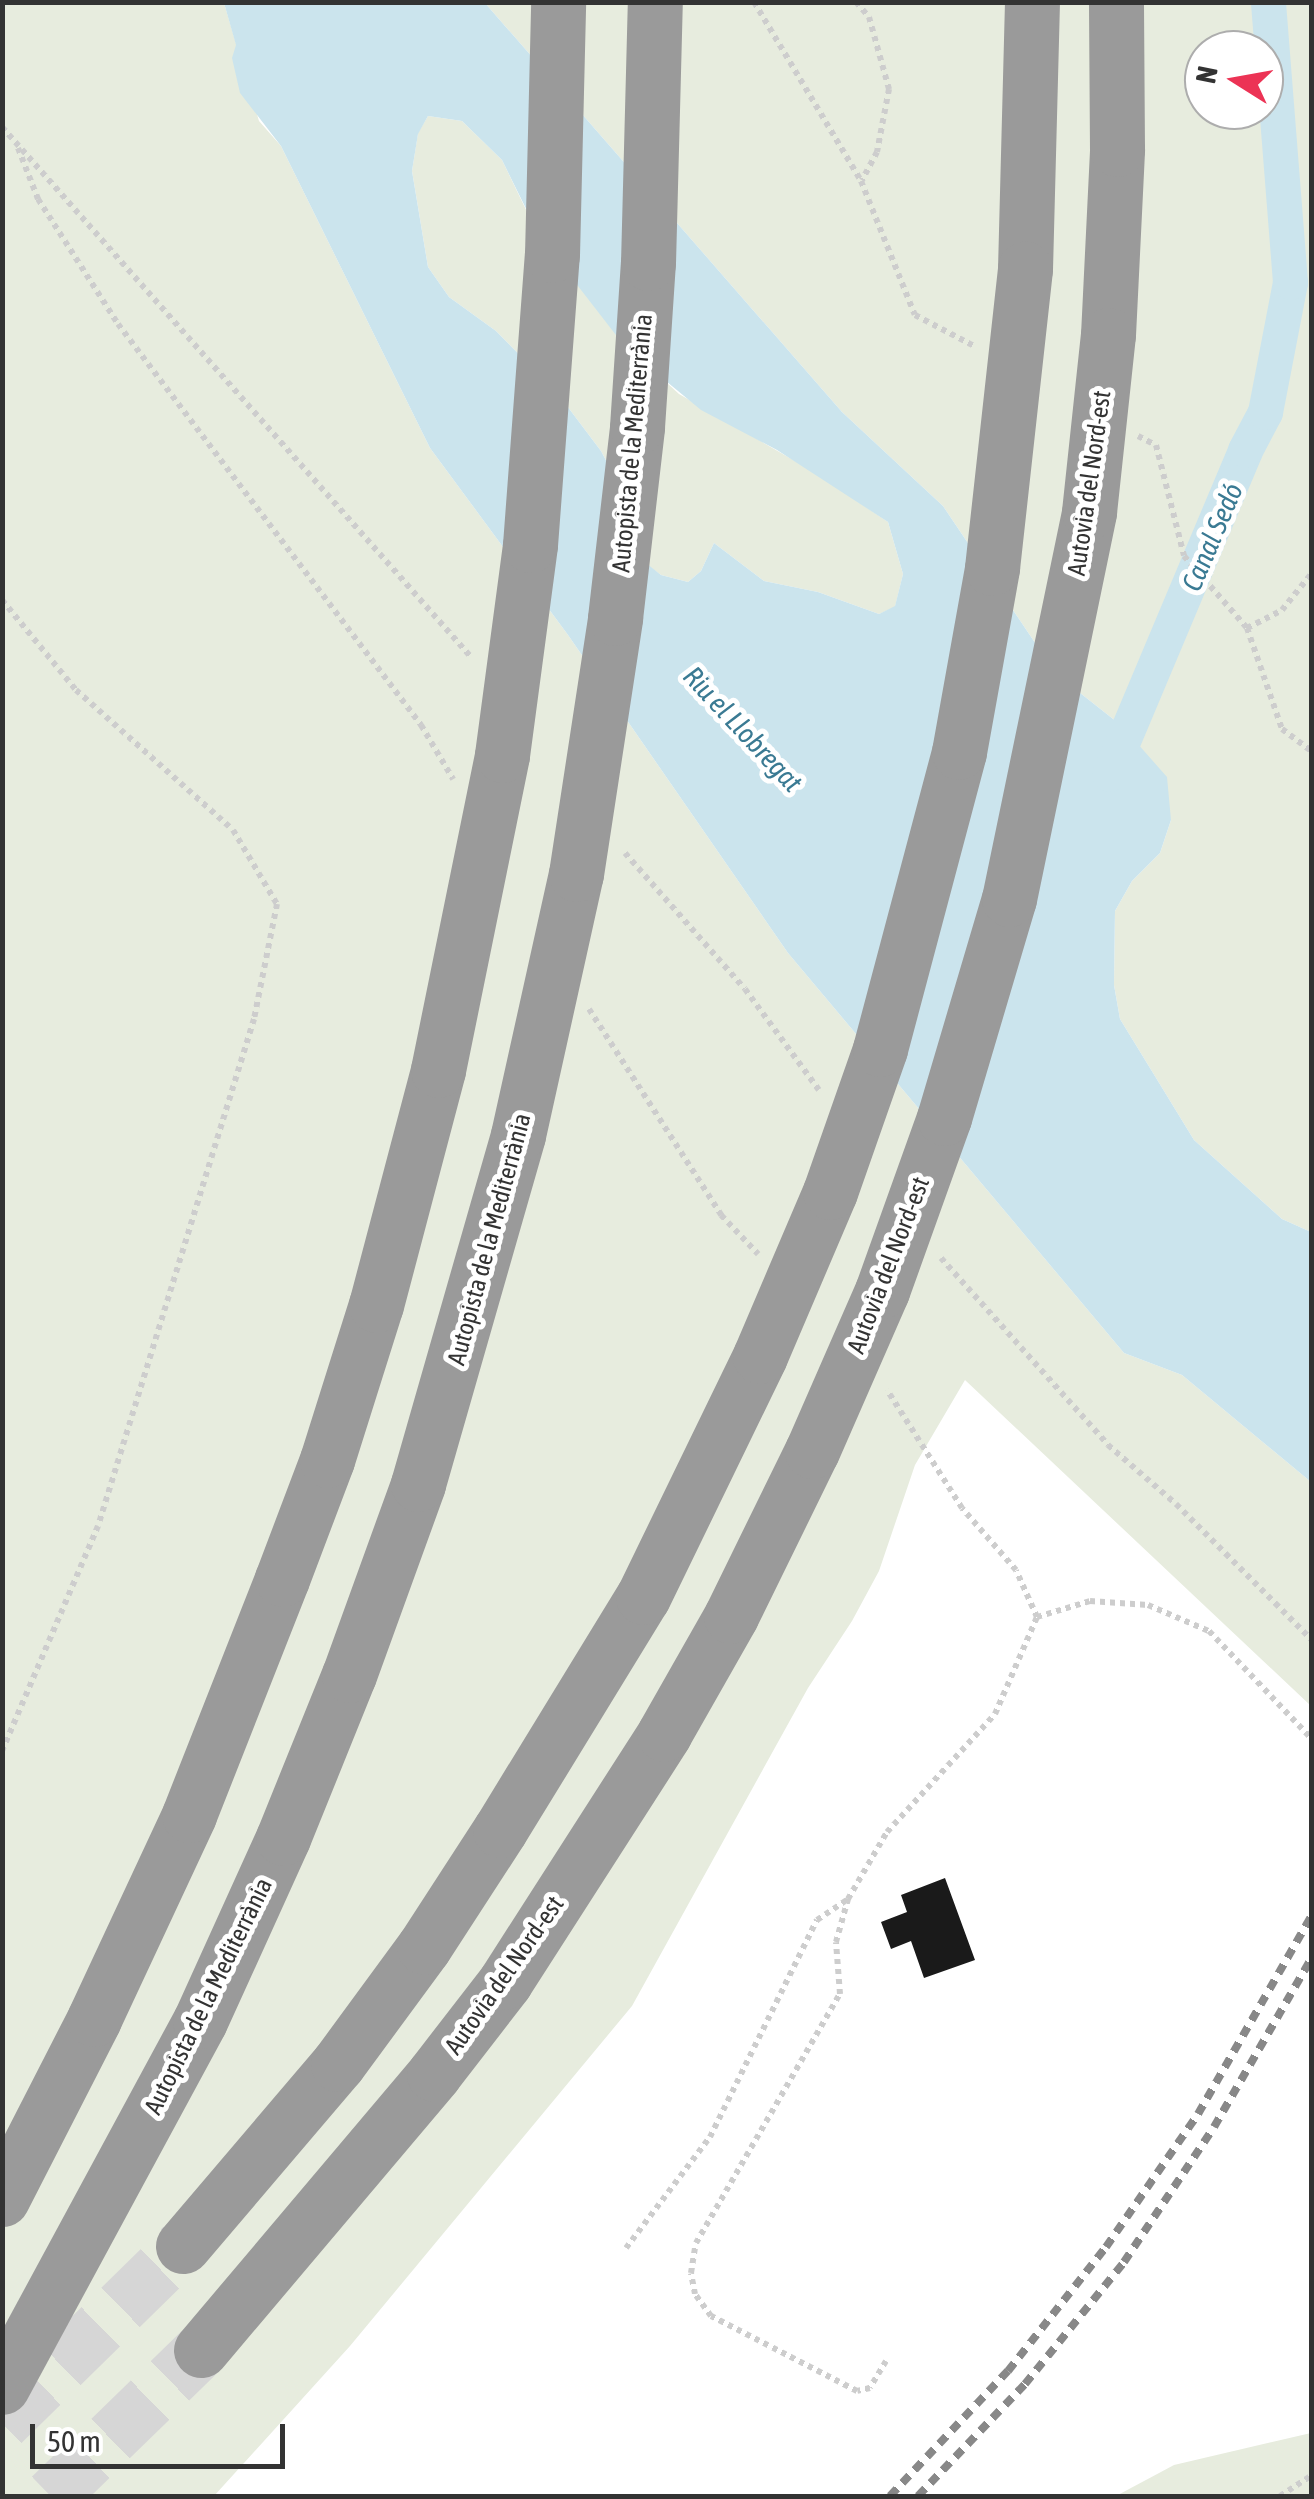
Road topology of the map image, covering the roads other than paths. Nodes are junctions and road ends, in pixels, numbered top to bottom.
1 (558, 2) edge
2 (655, 2) edge
3 (1032, 2) edge
4 (1116, 2) edge
5 (2, 2199) edge
6 (183, 2246) tunnel mouth
7 (201, 2350) tunnel mouth
8 (2, 2387) edge

1 - 5 highway, bridge
2 - 8 highway, Autopista de la Mediterrània, bridge
3 - 6 highway, bridge
4 - 7 highway, Autovia del Nord-est, bridge

